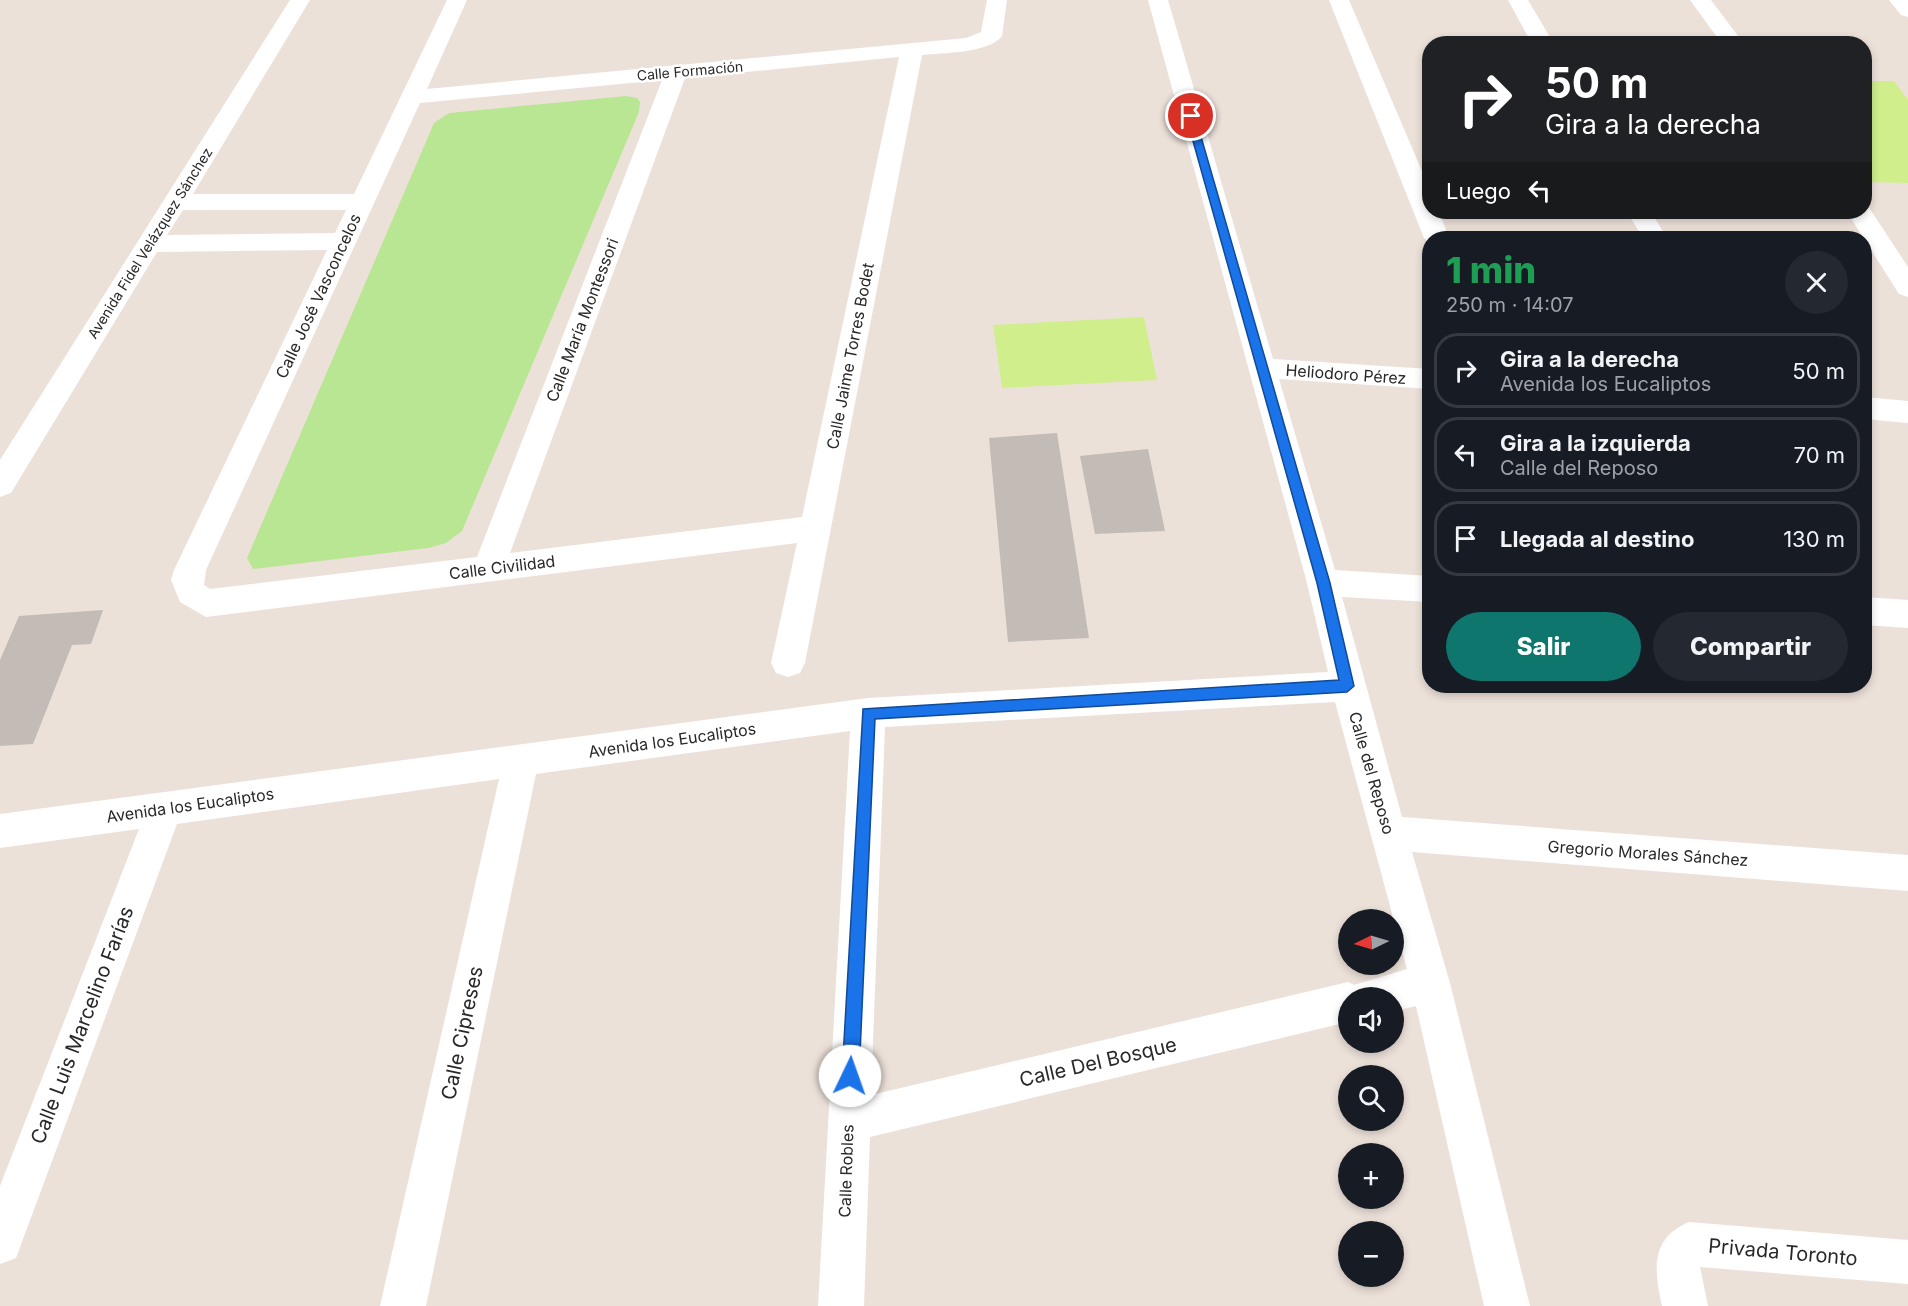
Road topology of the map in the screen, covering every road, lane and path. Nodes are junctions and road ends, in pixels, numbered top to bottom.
1 (300, 0) edge
2 (457, 0) edge
3 (997, 0) edge
4 (1158, 0) edge
5 (1339, 0) edge
6 (1518, 0) edge
7 (1700, 0) edge
8 (1899, 0) edge
9 (1908, 11) edge
10 (1538, 36) edge
11 (1727, 36) edge
12 (912, 50) junction
13 (676, 72) junction
14 (411, 97) junction
15 (175, 202) junction
16 (362, 202) junction
17 (1422, 202) edge
18 (1872, 232) edge
19 (344, 241) junction
20 (150, 244) junction
21 (1908, 288) edge
22 (1262, 368) junction
23 (1422, 378) edge
24 (1872, 409) edge
25 (1908, 412) edge
26 (0, 485) edge
27 (815, 528) junction
28 (488, 568) junction
29 (1323, 583) junction
30 (1422, 589) edge
31 (191, 593) joint
32 (1872, 612) edge
33 (1908, 614) edge
34 (788, 663) dead end
35 (1347, 686) junction
36 (868, 713) junction
37 (521, 760) junction
38 (165, 809) junction
39 (0, 831) edge
40 (1389, 833) junction
41 (1908, 873) edge
42 (1430, 983) junction
43 (1404, 989) edge
44 (1338, 1004) edge
45 (848, 1121) junction
46 (0, 1242) edge
47 (1908, 1262) edge
48 (403, 1306) edge
49 (841, 1306) edge
50 (1507, 1306) edge
51 (1685, 1306) edge

1 - 15 street, Avenida Fidel Velázquez Sánchez
2 - 14 street, Calle José Vasconcelos
3 - 12 street, Calle Formación
4 - 22 street, Calle del Reposo
5 - 17 street
6 - 10 street
7 - 11 street
8 - 9 street
12 - 13 street, Calle Formación
12 - 27 street, Calle Jaime Torres Bodet
13 - 14 street, Calle Formación
13 - 28 street, Calle María Montessori
14 - 16 street, Calle José Vasconcelos
15 - 16 street
15 - 20 street, Avenida Fidel Velázquez Sánchez
16 - 19 street, Calle José Vasconcelos
18 - 21 street
19 - 20 street
19 - 31 street, Calle José Vasconcelos
20 - 26 street, Avenida Fidel Velázquez Sánchez
22 - 23 street, Heliodoro Pérez
22 - 29 street, Calle del Reposo
24 - 25 street
27 - 28 street, Calle Civilidad
27 - 34 street, Calle Jaime Torres Bodet
28 - 31 street, Calle Civilidad
29 - 30 street
29 - 35 street, Calle del Reposo
32 - 33 street
35 - 36 street, Avenida los Eucaliptos
35 - 40 street, Calle del Reposo
36 - 37 street, Avenida los Eucaliptos
36 - 45 street, Calle Robles
37 - 38 street, Avenida los Eucaliptos
37 - 48 street, Calle Cipreses
38 - 39 street, Avenida los Eucaliptos
38 - 46 street, Calle Luis Marcelino Farías
40 - 41 street, Gregorio Morales Sánchez
40 - 42 street, Calle del Reposo
42 - 43 street
42 - 50 street, Calle del Reposo
44 - 45 street, Calle Del Bosque
45 - 49 street, Calle Robles
47 - 51 street, Privada Toronto

